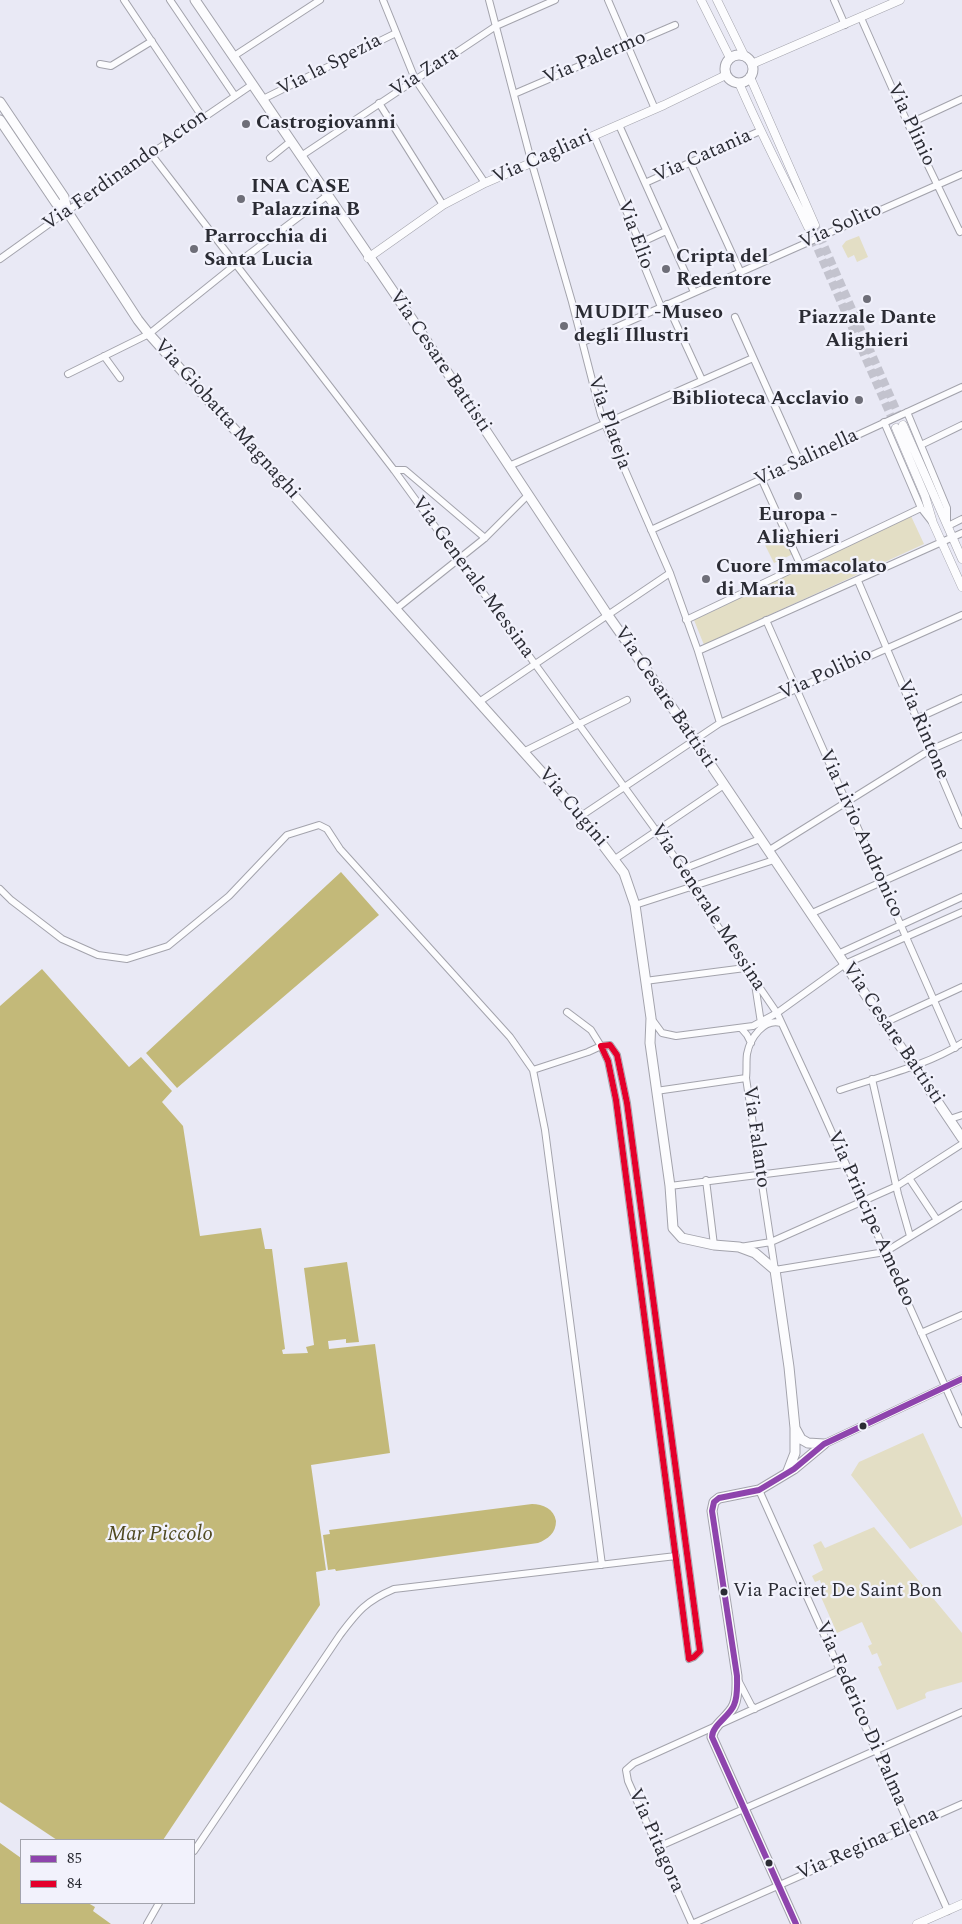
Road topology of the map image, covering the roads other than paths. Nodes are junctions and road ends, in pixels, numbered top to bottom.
1 (124, 0) edge
2 (170, 0) edge
3 (195, 0) edge
4 (320, 0) edge
5 (383, 0) edge
6 (489, 0) edge
7 (555, 0) edge
8 (608, 0) edge
9 (701, 0) edge
10 (717, 0) edge
11 (834, 0) edge
12 (900, 0) edge
13 (861, 18) junction
14 (675, 24) dead end
15 (846, 25) junction
16 (496, 26) junction
17 (396, 32) junction
18 (152, 41) junction
19 (628, 45) junction
20 (744, 55) junction
21 (234, 56) junction
22 (730, 58) junction
23 (100, 64) dead end
24 (752, 64) junction
25 (726, 75) junction
26 (750, 77) junction
27 (415, 79) junction
28 (739, 83) junction
29 (253, 84) junction
30 (514, 94) junction
31 (235, 96) junction
32 (263, 99) junction
33 (962, 100) edge
34 (0, 102) edge
35 (378, 103) junction
36 (655, 109) junction
37 (204, 118) junction
38 (0, 120) edge
39 (908, 124) junction
40 (619, 125) junction
41 (760, 131) junction
42 (594, 136) junction
43 (291, 142) junction
44 (151, 154) junction
45 (301, 156) junction
46 (270, 158) dead end
47 (690, 162) junction
48 (532, 164) junction
49 (962, 174) edge
50 (486, 183) junction
51 (645, 183) junction
52 (937, 184) junction
53 (328, 195) junction
54 (443, 205) junction
55 (67, 211) junction
56 (666, 231) junction
57 (961, 233) edge
58 (640, 243) junction
59 (368, 258) junction
60 (0, 259) edge
61 (236, 264) junction
62 (740, 271) junction
63 (694, 292) junction
64 (664, 305) junction
65 (735, 316) dead end
66 (149, 334) junction
67 (582, 342) junction
68 (753, 358) junction
69 (106, 359) junction
70 (68, 374) dead end
71 (120, 378) dead end
72 (702, 380) junction
73 (962, 387) edge
74 (907, 412) junction
75 (884, 422) junction
76 (604, 424) junction
77 (962, 425) edge
78 (921, 445) junction
79 (800, 462) junction
80 (509, 466) junction
81 (394, 470) junction
82 (762, 480) junction
83 (528, 495) junction
84 (920, 508) junction
85 (962, 520) edge
86 (933, 523) junction
87 (948, 524) junction
88 (651, 530) junction
89 (962, 533) edge
90 (953, 537) junction
91 (485, 538) junction
92 (942, 542) junction
93 (962, 559) edge
94 (458, 560) junction
95 (800, 564) junction
96 (670, 573) junction
97 (858, 581) junction
98 (962, 588) edge
99 (399, 613) junction
100 (607, 614) junction
101 (962, 615) edge
102 (686, 620) junction
103 (766, 620) junction
104 (886, 648) junction
105 (698, 651) junction
106 (535, 664) junction
107 (796, 690) junction
108 (962, 698) edge
109 (627, 700) dead end
110 (479, 702) junction
111 (916, 719) junction
112 (720, 723) junction
113 (580, 724) junction
114 (962, 736) edge
115 (693, 740) junction
116 (930, 750) junction
117 (523, 752) junction
118 (724, 785) junction
119 (625, 786) junction
120 (846, 802) junction
121 (581, 816) junction
122 (962, 825) edge
123 (657, 832) junction
124 (760, 839) junction
125 (962, 846) edge
126 (768, 851) junction
127 (615, 859) junction
128 (774, 860) junction
129 (683, 870) junction
130 (881, 882) junction
131 (691, 887) junction
132 (0, 889) edge
133 (962, 897) edge
134 (635, 905) junction
135 (962, 912) edge
136 (810, 914) junction
137 (900, 925) junction
138 (906, 937) junction
139 (838, 954) junction
140 (844, 964) junction
141 (745, 968) junction
142 (646, 981) junction
143 (754, 981) junction
144 (962, 987) edge
145 (934, 1000) junction
146 (567, 1012) dead end
147 (777, 1013) junction
148 (651, 1018) junction
149 (884, 1022) junction
150 (762, 1023) junction
151 (781, 1023) junction
152 (741, 1028) junction
153 (962, 1042) edge
154 (751, 1043) junction
155 (600, 1046) junction
156 (955, 1048) junction
157 (913, 1066) junction
158 (533, 1070) junction
159 (746, 1078) junction
160 (872, 1079) junction
161 (840, 1090) dead end
162 (656, 1092) junction
163 (962, 1114) edge
164 (950, 1119) junction
165 (962, 1138) edge
166 (962, 1144) edge
167 (845, 1164) junction
168 (759, 1175) junction
169 (909, 1178) junction
170 (706, 1180) junction
171 (670, 1186) junction
172 (897, 1186) junction
173 (862, 1201) junction
174 (962, 1205) edge
175 (937, 1220) junction
176 (910, 1236) junction
177 (771, 1242) junction
178 (714, 1245) junction
179 (739, 1247) junction
180 (885, 1252) junction
181 (774, 1270) junction
182 (962, 1315) edge
183 (921, 1333) junction
184 (962, 1380) edge
185 (945, 1387) junction
186 (962, 1424) edge
187 (795, 1428) junction
188 (824, 1444) junction
189 (788, 1472) junction
190 (759, 1490) junction
191 (676, 1556) junction
192 (602, 1565) junction
193 (840, 1670) junction
194 (737, 1676) junction
195 (755, 1709) junction
196 (962, 1712) edge
197 (719, 1724) junction
198 (876, 1750) junction
199 (962, 1804) edge
200 (744, 1808) junction
201 (911, 1827) junction
202 (658, 1847) junction
203 (195, 1850) edge
204 (778, 1885) junction
205 (158, 1904) edge
206 (962, 1904) edge
207 (948, 1910) junction
208 (146, 1924) edge
209 (692, 1924) edge
210 (796, 1924) edge
211 (917, 1924) edge

1 - 18 street
2 - 31 street
3 - 21 main road, Via Cesare Battisti
4 - 21 street
5 - 17 street
6 - 16 street, Via Plateja
7 - 16 street, Via Zara
8 - 19 street
9 - 22 street
10 - 20 street
11 - 15 street
12 - 13 street
13 - 15 street
13 - 39 street, Via Plinio
14 - 19 street, Via Palermo
15 - 24 street
16 - 27 street, Via Zara
16 - 30 street, Via Plateja
17 - 27 street
17 - 32 street, Via la Spezia
18 - 23 street
18 - 37 street
19 - 30 street, Via Palermo
19 - 36 street
20 - 22 main road
20 - 24 main road
21 - 29 main road, Via Cesare Battisti
22 - 25 main road
24 - 26 main road
25 - 28 main road
25 - 36 street, Via Cagliari
26 - 28 main road
26 - 41 street
27 - 35 street, Via Zara
27 - 50 street
28 - 41 street
29 - 31 street, Via Ferdinando Acton
29 - 32 main road, Via Cesare Battisti
30 - 48 street, Via Plateja
31 - 37 street, Via Ferdinando Acton
32 - 43 main road, Via Cesare Battisti
33 - 39 street
34 - 55 main road, Via Giobatta Magnaghi
35 - 45 street, Via Zara
35 - 54 street
36 - 40 street, Via Cagliari
37 - 44 street, Via Ferdinando Acton
38 - 55 main road, Via Giobatta Magnaghi
39 - 52 street, Via Plinio
40 - 42 street, Via Cagliari
40 - 51 street
41 - 47 street, Via Catania
42 - 48 street, Via Cagliari
42 - 58 street, Via Elio
43 - 45 main road, Via Cesare Battisti
43 - 46 street
44 - 55 street, Via Ferdinando Acton
44 - 61 street, Via Generale Messina
45 - 53 main road, Via Cesare Battisti
47 - 51 street, Via Catania
47 - 62 street
48 - 50 street, Via Cagliari
48 - 67 street, Via Plateja
49 - 52 street, Via Solìto
50 - 54 street, Via Cagliari
51 - 56 street
52 - 57 street, Via Plinio
52 - 62 street, Via Solìto
53 - 59 main road, Via Cesare Battisti
53 - 61 street
54 - 59 street, Via Cagliari
55 - 60 street, Via Ferdinando Acton
55 - 66 main road, Via Giobatta Magnaghi
56 - 58 street
56 - 63 street
58 - 64 street, Via Elio
59 - 80 main road, Via Cesare Battisti
61 - 66 street
61 - 81 street, Via Generale Messina
62 - 63 street, Via Solìto
63 - 64 street, Via Solìto
64 - 67 street, Via Solìto
64 - 72 street, Via Elio
65 - 68 street
66 - 69 street
66 - 99 main road, Via Giobatta Magnaghi
67 - 76 street, Via Plateja
68 - 72 street
68 - 79 street
69 - 70 street
69 - 71 street
72 - 76 street
73 - 74 street, Via Salinella
74 - 75 street, Via Salinella
74 - 78 street
75 - 79 street, Via Salinella
75 - 84 street
76 - 80 street
76 - 88 street, Via Plateja
77 - 78 street
78 - 87 street
79 - 82 street, Via Salinella
80 - 83 main road, Via Cesare Battisti
81 - 91 street
81 - 94 street, Via Generale Messina
82 - 88 street, Via Salinella
82 - 95 street
83 - 91 street
83 - 100 main road, Via Cesare Battisti
84 - 86 street
84 - 95 street
85 - 87 street
86 - 87 street
86 - 92 street
87 - 90 street
88 - 96 street, Via Plateja
89 - 90 street
90 - 92 street
90 - 93 street
91 - 94 street
92 - 97 street
92 - 98 street
94 - 99 street
94 - 106 street, Via Generale Messina
95 - 102 street
96 - 100 street
96 - 102 street, Via Plateja
97 - 103 street
97 - 104 street, Via Rintone
99 - 110 main road, Via Cugini
100 - 106 street
100 - 115 main road, Via Cesare Battisti
101 - 104 street, Via Polibio
102 - 105 street, Via Plateja
103 - 105 street
103 - 107 street, Via Livio Andronico
104 - 107 street, Via Polibio
104 - 111 street, Via Rintone
105 - 112 street, Via Plateja
106 - 110 street
106 - 113 street, Via Generale Messina
107 - 112 street, Via Polibio
107 - 120 street, Via Livio Andronico
108 - 111 street
109 - 113 street
110 - 117 main road, Via Cugini
111 - 116 street, Via Rintone
112 - 115 street, Via Polibio
113 - 117 street
113 - 119 street, Via Generale Messina
114 - 116 street
115 - 118 main road, Via Cesare Battisti
115 - 119 street, Via Polibio
116 - 120 street
116 - 122 street, Via Rintone
117 - 121 main road, Via Cugini
118 - 123 street
118 - 124 main road, Via Cesare Battisti
119 - 121 street, Via Polibio
119 - 123 street, Via Generale Messina
120 - 126 street
120 - 130 street, Via Livio Andronico
121 - 127 main road, Via Cugini
123 - 127 street
123 - 129 street, Via Generale Messina
124 - 126 main road, Via Cesare Battisti
124 - 129 street
125 - 130 street
126 - 128 main road, Via Cesare Battisti
127 - 134 main road, Via Cugini
128 - 131 street
128 - 136 main road, Via Cesare Battisti
129 - 131 street, Via Generale Messina
130 - 136 street
130 - 137 street, Via Livio Andronico
131 - 134 street
131 - 141 street, Via Generale Messina
132 - 158 street
133 - 137 street
134 - 142 main road, Via Cugini
135 - 138 street
136 - 139 main road, Via Cesare Battisti
137 - 138 street, Via Livio Andronico
137 - 139 street
138 - 140 street
138 - 145 street, Via Livio Andronico
139 - 140 main road, Via Cesare Battisti
140 - 147 street
140 - 149 main road, Via Cesare Battisti
141 - 142 street
141 - 143 street, Via Generale Messina
142 - 148 main road, Via Cugini
143 - 147 street, Via Generale Messina
143 - 150 street
144 - 145 street
145 - 149 street
145 - 156 street, Via Livio Andronico
146 - 155 street
147 - 150 street
147 - 151 street, Via Principe Amedeo
148 - 152 street
148 - 162 main road, Via Cugini
149 - 157 main road, Via Cesare Battisti
150 - 152 street
151 - 154 street, Via Falanto
151 - 167 street, Via Principe Amedeo
152 - 154 street
153 - 156 street
154 - 159 street, Via Falanto
155 - 158 street
155 - 191 street
155 - 191 street
156 - 157 street
157 - 160 street
157 - 164 main road, Via Cesare Battisti
158 - 192 street
159 - 162 street
159 - 168 street, Via Falanto
160 - 161 street
160 - 172 street
162 - 171 main road, Via Cugini
163 - 164 street
164 - 165 main road, Via Cesare Battisti
166 - 169 street
167 - 168 street
167 - 173 street, Via Principe Amedeo
168 - 170 street
168 - 177 street, Via Falanto
169 - 172 street
169 - 175 street
170 - 171 street
170 - 178 street
171 - 178 main road, Via Cugini
172 - 173 street
172 - 176 street
173 - 177 street
173 - 180 street, Via Principe Amedeo
174 - 175 street
175 - 176 street
176 - 180 street
177 - 179 street
177 - 181 street, Via Falanto
178 - 179 main road, Via Cugini
179 - 181 main road
180 - 181 street
180 - 183 street, Via Principe Amedeo
181 - 187 main road, Via Falanto
182 - 183 street
183 - 185 street, Via Principe Amedeo
184 - 185 street
185 - 186 street, Via Principe Amedeo
185 - 188 street
187 - 188 main road
187 - 189 main road, Via Falanto
188 - 189 main road
189 - 190 main road
190 - 193 street, Via Federico Di Palma
190 - 194 main road
191 - 192 street
192 - 203 street
193 - 195 street
193 - 198 street, Via Federico Di Palma
194 - 195 street
194 - 197 main road
195 - 197 street
196 - 198 street
197 - 200 main road
197 - 202 street, Via Pitagora
198 - 200 street
198 - 201 street, Via Federico Di Palma
199 - 201 street, Via Regina Elena
200 - 202 street
200 - 204 main road
201 - 204 street, Via Regina Elena
201 - 207 street, Via Federico Di Palma
202 - 209 street, Via Pitagora
204 - 209 street, Via Regina Elena
204 - 210 main road
205 - 208 street
206 - 207 street
207 - 211 street

